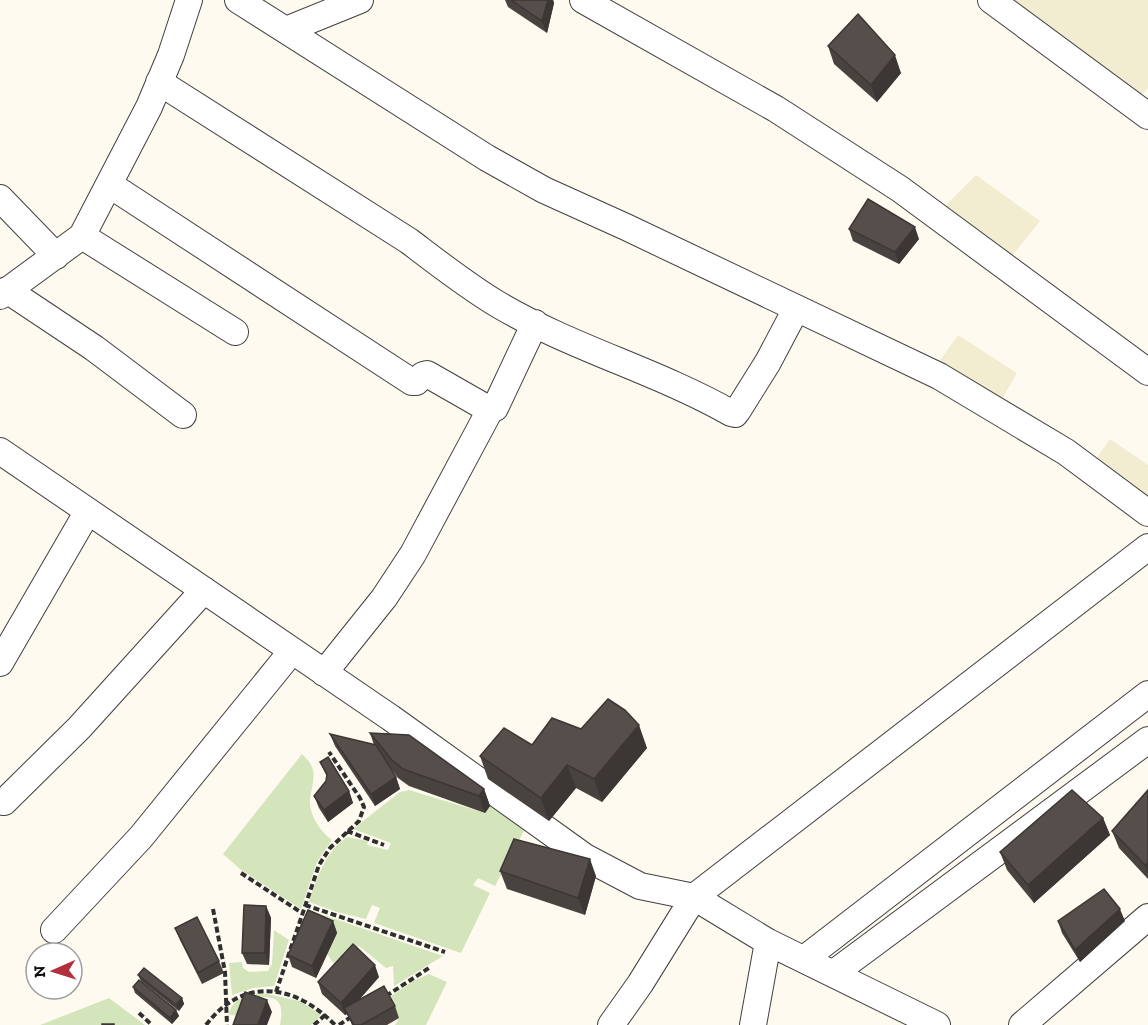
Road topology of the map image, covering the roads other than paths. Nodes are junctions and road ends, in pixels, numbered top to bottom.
1 (189, 0) edge
2 (238, 0) edge
3 (360, 0) edge
4 (583, 0) edge
5 (992, 0) edge
6 (286, 30) junction
7 (159, 82) junction
8 (1148, 116) edge
9 (110, 185) junction
10 (0, 198) edge
11 (82, 236) junction
12 (56, 256) junction
13 (3, 293) edge
14 (796, 309) junction
15 (535, 323) junction
16 (235, 332) dead end
17 (1148, 372) edge
18 (490, 410) junction
19 (183, 415) dead end
20 (0, 451) edge
21 (88, 511) junction
22 (1148, 513) edge
23 (1148, 547) edge
24 (204, 591) junction
25 (292, 651) junction
26 (0, 663) edge
27 (324, 673) junction
28 (1148, 694) edge
29 (1148, 740) edge
30 (4, 802) dead end
31 (694, 897) junction
32 (1148, 917) edge
33 (54, 930) dead end
34 (768, 942) junction
35 (804, 959) junction
36 (834, 973) junction
37 (611, 1025) edge
38 (753, 1025) edge
39 (937, 1025) edge
40 (1022, 1025) edge

1 - 7 street
2 - 6 street
3 - 6 street
4 - 17 street
5 - 8 street
6 - 14 street
7 - 9 street
7 - 15 street
9 - 11 street
9 - 18 street
10 - 12 street
11 - 12 street
11 - 16 street
12 - 13 street
13 - 19 street
14 - 15 street
14 - 22 street
15 - 18 street
18 - 27 street
20 - 21 street
21 - 24 street
21 - 26 street
23 - 31 street
24 - 25 street
24 - 30 street
25 - 27 street
25 - 33 street
27 - 31 street
28 - 35 street
29 - 36 street
31 - 34 street
31 - 37 street
32 - 40 street
34 - 35 street
34 - 38 street
35 - 36 street
36 - 39 street

